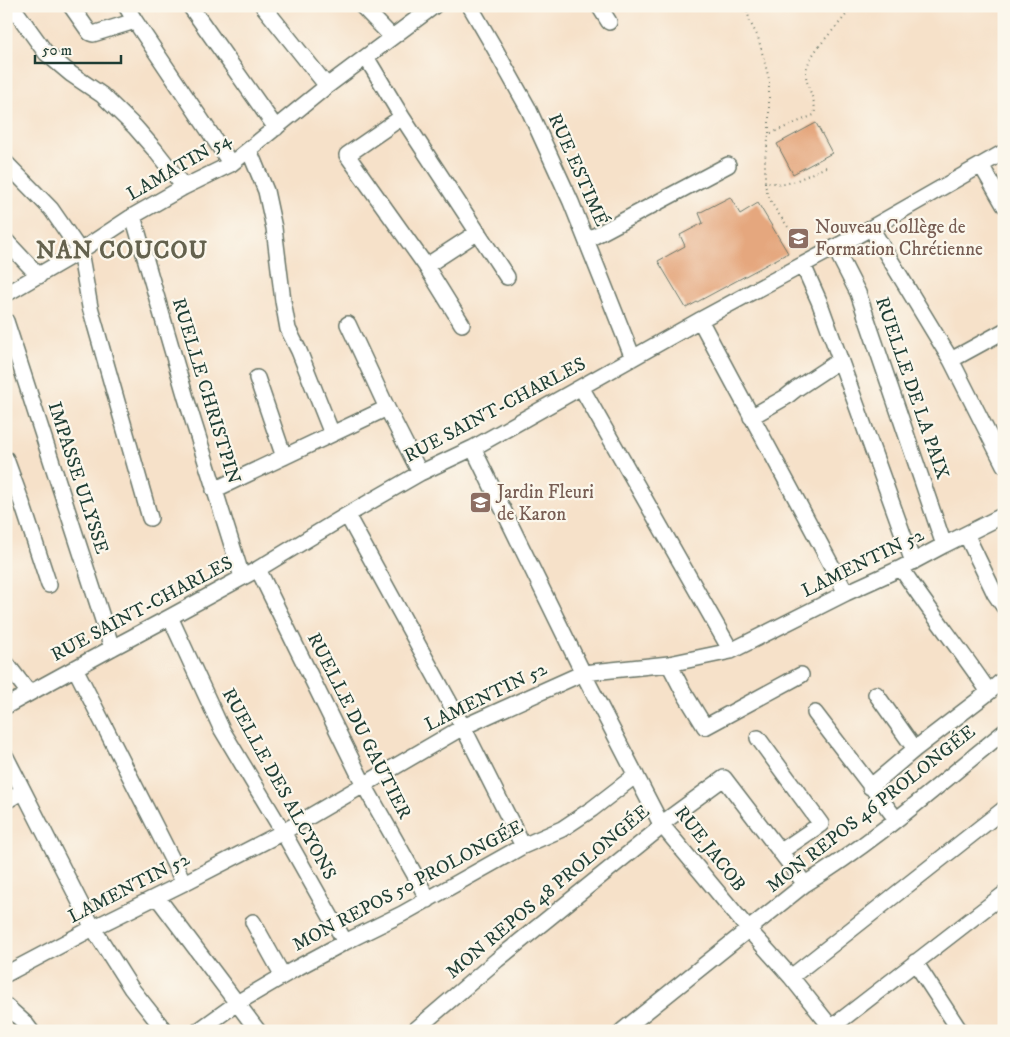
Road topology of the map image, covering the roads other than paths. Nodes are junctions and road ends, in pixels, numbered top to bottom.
1 (12, 6) edge
2 (71, 6) edge
3 (126, 6) edge
4 (190, 6) edge
5 (263, 6) edge
6 (362, 6) edge
7 (433, 6) edge
8 (470, 6) edge
9 (600, 6) edge
10 (135, 21) junction
11 (609, 22) dead end
12 (392, 37) junction
13 (366, 57) junction
14 (327, 86) junction
15 (402, 117) junction
16 (276, 128) junction
17 (249, 150) junction
18 (1004, 152) edge
19 (6, 163) edge
20 (231, 164) junction
21 (728, 165) dead end
22 (981, 165) junction
23 (184, 187) junction
24 (1004, 205) edge
25 (133, 216) junction
26 (871, 228) junction
27 (478, 232) junction
28 (587, 240) junction
29 (6, 241) edge
30 (834, 248) junction
31 (80, 251) junction
32 (803, 265) junction
33 (426, 266) junction
34 (39, 276) junction
35 (507, 277) dead end
36 (6, 294) edge
37 (700, 320) junction
38 (6, 321) edge
39 (348, 324) dead end
40 (462, 324) dead end
41 (1004, 331) edge
42 (633, 358) junction
43 (840, 360) junction
44 (951, 360) junction
45 (256, 378) dead end
46 (581, 387) junction
47 (387, 408) junction
48 (751, 417) junction
49 (332, 434) junction
50 (473, 448) junction
51 (284, 457) junction
52 (6, 459) edge
53 (1004, 465) edge
54 (420, 473) junction
55 (214, 490) junction
56 (347, 515) junction
57 (1004, 515) edge
58 (150, 518) dead end
59 (966, 534) junction
60 (944, 545) junction
61 (907, 565) junction
62 (258, 569) junction
63 (242, 577) junction
64 (49, 586) dead end
65 (846, 593) junction
66 (1004, 607) edge
67 (170, 617) junction
68 (112, 648) junction
69 (732, 651) junction
70 (6, 663) edge
71 (669, 664) junction
72 (75, 668) junction
73 (583, 673) junction
74 (801, 675) dead end
75 (1004, 679) edge
76 (989, 692) junction
77 (28, 693) junction
78 (876, 694) dead end
79 (6, 706) edge
80 (815, 713) dead end
81 (462, 727) junction
82 (1004, 732) edge
83 (758, 738) dead end
84 (915, 749) junction
85 (6, 757) edge
86 (636, 775) junction
87 (364, 785) junction
88 (870, 786) junction
89 (24, 791) junction
90 (6, 801) edge
91 (1004, 809) edge
92 (896, 819) junction
93 (661, 824) junction
94 (283, 832) junction
95 (524, 846) junction
96 (780, 852) junction
97 (184, 883) junction
98 (805, 884) junction
99 (1004, 894) edge
100 (157, 896) junction
101 (428, 900) junction
102 (252, 922) dead end
103 (93, 928) junction
104 (749, 930) junction
105 (345, 942) junction
106 (915, 962) junction
107 (6, 974) edge
108 (284, 976) junction
109 (791, 977) junction
110 (237, 1003) junction
111 (6, 1006) edge
112 (418, 1029) edge
113 (831, 1030) edge
114 (31, 1031) edge
115 (165, 1031) edge
116 (198, 1031) edge
117 (258, 1031) edge
118 (622, 1031) edge
119 (960, 1031) edge

1 - 23 street
2 - 10 street
3 - 10 street
4 - 16 street
5 - 14 street
6 - 12 street
7 - 12 street, LAMATIN 54
8 - 28 street, RUE ESTIMÉ
9 - 11 street
10 - 20 street
12 - 13 street, LAMATIN 54
13 - 14 street, LAMATIN 54
13 - 15 street
14 - 16 street, LAMATIN 54
15 - 27 street
15 - 33 street
16 - 17 street, LAMATIN 54
17 - 20 street, LAMATIN 54
17 - 49 street
18 - 22 street, RUE SAINT-CHARLES
19 - 31 street
20 - 23 street, LAMATIN 54
21 - 28 street
22 - 24 street
22 - 26 street, RUE SAINT-CHARLES
23 - 25 street, LAMATIN 54
25 - 31 street, LAMATIN 54
25 - 55 street, RUELLE CHRISTPIN
26 - 30 street, RUE SAINT-CHARLES
26 - 44 street
27 - 33 street
27 - 35 street
28 - 42 street, RUE ESTIMÉ
29 - 34 street
30 - 32 street, RUE SAINT-CHARLES
30 - 60 street, RUELLE DE LA PAIX
31 - 34 street, LAMATIN 54
31 - 58 street
32 - 37 street, RUE SAINT-CHARLES
32 - 43 street
33 - 40 street
34 - 36 street, LAMATIN 54
37 - 42 street, RUE SAINT-CHARLES
37 - 48 street
38 - 68 street, IMPASSE ULYSSE
39 - 47 street
41 - 44 street
42 - 46 street, RUE SAINT-CHARLES
43 - 48 street
43 - 61 street
44 - 53 street
45 - 51 street
46 - 50 street, RUE SAINT-CHARLES
46 - 69 street
47 - 49 street
47 - 54 street
48 - 65 street
49 - 51 street
50 - 54 street, RUE SAINT-CHARLES
50 - 73 street, RUE JACOB
51 - 55 street
52 - 64 street
54 - 56 street, RUE SAINT-CHARLES
55 - 63 street, RUELLE CHRISTPIN
56 - 62 street, RUE SAINT-CHARLES
56 - 81 street
57 - 59 street, LAMENTIN 52
59 - 60 street, LAMENTIN 52
59 - 66 street
60 - 61 street, LAMENTIN 52
61 - 65 street, LAMENTIN 52
61 - 76 street
62 - 63 street, RUE SAINT-CHARLES
62 - 87 street, RUELLE DU GAUTIER
63 - 67 street, RUE SAINT-CHARLES
65 - 69 street, LAMENTIN 52
67 - 68 street, RUE SAINT-CHARLES
67 - 94 street, RUELLE DES ALCYONS
68 - 72 street, RUE SAINT-CHARLES
69 - 71 street, LAMENTIN 52
70 - 77 street
71 - 73 street, LAMENTIN 52
71 - 74 street
72 - 77 street, RUE SAINT-CHARLES
72 - 97 street
73 - 81 street, LAMENTIN 52
73 - 86 street, RUE JACOB
75 - 76 street
76 - 84 street
77 - 79 street, RUE SAINT-CHARLES
78 - 84 street
80 - 88 street
81 - 87 street, LAMENTIN 52
81 - 95 street
82 - 92 street, MON REPOS 46 PROLONGÉE
83 - 96 street
84 - 88 street
85 - 89 street
86 - 93 street, RUE JACOB
86 - 95 street, MON REPOS 50 PROLONGÉE
87 - 94 street, LAMENTIN 52
87 - 101 street, RUELLE DU GAUTIER
88 - 92 street
89 - 90 street
89 - 103 street
91 - 109 street
92 - 98 street, MON REPOS 46 PROLONGÉE
93 - 96 street, MON REPOS 48 PROLONGÉE
93 - 104 street, RUE JACOB
93 - 112 street, MON REPOS 48 PROLONGÉE
94 - 97 street, LAMENTIN 52
94 - 105 street, RUELLE DES ALCYONS
95 - 101 street, MON REPOS 50 PROLONGÉE
96 - 98 street, MON REPOS 48 PROLONGÉE
97 - 100 street, LAMENTIN 52
98 - 104 street, MON REPOS 46 PROLONGÉE
99 - 106 street
100 - 103 street, LAMENTIN 52
100 - 110 street
101 - 105 street, MON REPOS 50 PROLONGÉE
102 - 108 street
103 - 107 street, LAMENTIN 52
103 - 115 street
104 - 109 street, RUE JACOB
104 - 118 street, MON REPOS 46 PROLONGÉE
105 - 108 street, MON REPOS 50 PROLONGÉE
106 - 113 street
106 - 119 street
108 - 110 street, MON REPOS 50 PROLONGÉE
109 - 113 street, RUE JACOB
110 - 116 street, MON REPOS 50 PROLONGÉE
110 - 117 street
111 - 114 street

